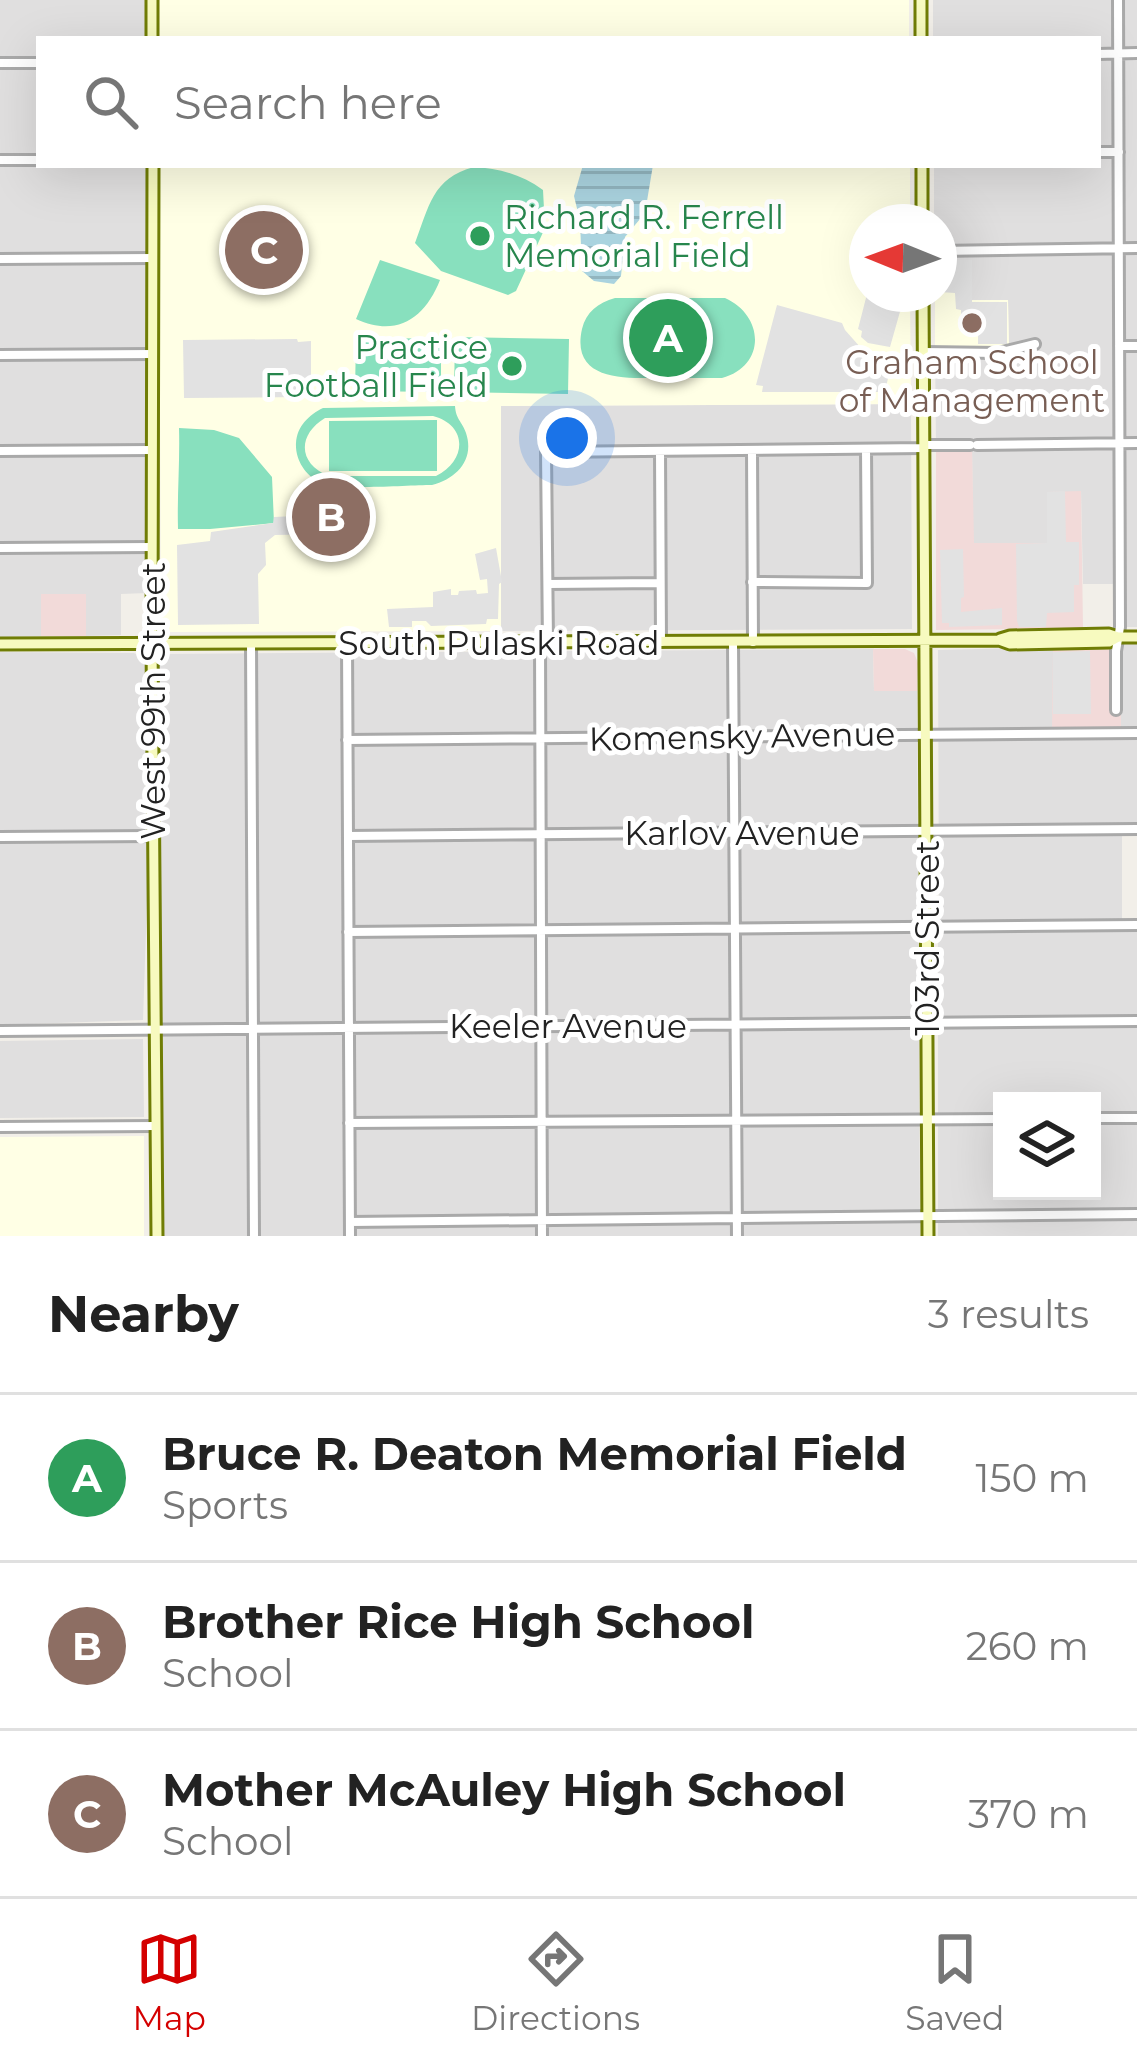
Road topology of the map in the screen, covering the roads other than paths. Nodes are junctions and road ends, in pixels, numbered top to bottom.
1 (152, 0) edge
2 (921, 0) edge
3 (1118, 0) edge
4 (152, 36) edge
5 (921, 36) edge
6 (1119, 53) junction
7 (1137, 53) edge
8 (1101, 54) edge
9 (0, 63) edge
10 (36, 63) edge
11 (1101, 152) edge
12 (1119, 152) junction
13 (0, 160) edge
14 (36, 160) edge
15 (153, 168) edge
16 (922, 168) edge
17 (922, 204) edge
18 (1119, 248) junction
19 (1137, 248) edge
20 (957, 250) edge
21 (152, 258) junction
22 (0, 259) edge
23 (923, 312) edge
24 (1035, 344) dead end
25 (1119, 346) junction
26 (1137, 346) edge
27 (924, 352) junction
28 (153, 353) junction
29 (0, 355) edge
30 (1137, 443) edge
31 (1120, 444) junction
32 (925, 447) junction
33 (152, 449) junction
34 (866, 449) junction
35 (752, 450) junction
36 (0, 451) edge
37 (660, 451) junction
38 (152, 547) junction
39 (0, 548) edge
40 (752, 582) junction
41 (661, 583) junction
42 (548, 584) junction
43 (1137, 637) edge
44 (1118, 638) junction
45 (926, 640) junction
46 (661, 642) junction
47 (733, 642) junction
48 (753, 642) junction
49 (152, 643) junction
50 (251, 643) junction
51 (544, 643) junction
52 (0, 644) edge
53 (346, 644) junction
54 (1116, 710) dead end
55 (1137, 733) edge
56 (926, 735) junction
57 (734, 736) junction
58 (540, 738) junction
59 (347, 740) junction
60 (1137, 829) edge
61 (927, 832) junction
62 (734, 833) junction
63 (541, 835) junction
64 (154, 836) junction
65 (348, 836) junction
66 (0, 837) edge
67 (1137, 926) edge
68 (927, 928) junction
69 (735, 929) junction
70 (541, 931) junction
71 (348, 932) junction
72 (1137, 1021) edge
73 (927, 1023) junction
74 (735, 1025) junction
75 (542, 1026) junction
76 (349, 1028) junction
77 (253, 1029) junction
78 (155, 1030) junction
79 (0, 1031) edge
80 (1101, 1118) edge
81 (1137, 1118) edge
82 (928, 1119) junction
83 (993, 1119) edge
84 (736, 1122) junction
85 (350, 1123) junction
86 (542, 1123) junction
87 (156, 1126) junction
88 (0, 1127) edge
89 (1137, 1214) edge
90 (928, 1217) junction
91 (736, 1218) junction
92 (542, 1220) junction
93 (350, 1222) junction
94 (157, 1236) edge
95 (254, 1236) edge
96 (350, 1236) edge
97 (542, 1236) edge
98 (736, 1236) edge
99 (928, 1236) edge

1 - 4 main road
2 - 5 main road
3 - 6 street
6 - 7 street
6 - 8 street
6 - 12 street
9 - 10 street
11 - 12 street
12 - 18 street
13 - 14 street
15 - 21 main road, West 99th Street
16 - 17 main road
18 - 19 street
18 - 20 street
18 - 25 street
21 - 22 street
21 - 28 main road, West 99th Street
23 - 27 main road, 103rd Street
24 - 27 street
25 - 26 street
25 - 31 street
27 - 32 main road, 103rd Street
28 - 29 street
28 - 33 main road, West 99th Street
30 - 31 street
31 - 32 street
31 - 44 street
32 - 34 street
32 - 45 main road, 103rd Street
33 - 36 street
33 - 38 main road, West 99th Street
34 - 35 street
34 - 40 street
35 - 37 street
35 - 40 street
37 - 41 street
37 - 42 street
38 - 39 street
38 - 49 main road, West 99th Street
40 - 48 street
41 - 42 street
41 - 46 street
42 - 51 street
43 - 44 main road, South Pulaski Road
44 - 45 main road, South Pulaski Road
44 - 54 street
45 - 48 main road, South Pulaski Road
45 - 56 main road, 103rd Street
46 - 47 main road, South Pulaski Road
46 - 51 main road, South Pulaski Road
47 - 48 main road, South Pulaski Road
47 - 57 street
49 - 50 main road, South Pulaski Road
49 - 52 main road, South Pulaski Road
49 - 64 main road, West 99th Street
50 - 53 main road, South Pulaski Road
50 - 77 street
51 - 53 main road, South Pulaski Road
51 - 58 street
53 - 59 street
55 - 56 street, Komensky Avenue
56 - 57 street, Komensky Avenue
56 - 61 main road, 103rd Street
57 - 58 street, Komensky Avenue
57 - 62 street
58 - 59 street, Komensky Avenue
58 - 63 street
59 - 65 street
60 - 61 street, Karlov Avenue
61 - 62 street, Karlov Avenue
61 - 68 main road, 103rd Street
62 - 63 street, Karlov Avenue
62 - 69 street
63 - 65 street, Karlov Avenue
63 - 70 street
64 - 66 street
64 - 78 main road, West 99th Street
65 - 71 street
67 - 68 street
68 - 69 street
68 - 73 main road, 103rd Street
69 - 70 street
69 - 74 street
70 - 71 street
70 - 75 street
71 - 76 street
72 - 73 street, Keeler Avenue
73 - 74 street, Keeler Avenue
73 - 82 main road, 103rd Street
74 - 75 street, Keeler Avenue
74 - 84 street
75 - 76 street, Keeler Avenue
75 - 86 street
76 - 77 street, Keeler Avenue
76 - 85 street
77 - 78 street, Keeler Avenue
77 - 95 street
78 - 79 street, Keeler Avenue
78 - 87 main road, West 99th Street
80 - 81 street
82 - 83 street
82 - 84 street
82 - 90 main road, 103rd Street
84 - 86 street
84 - 91 street
85 - 86 street
85 - 93 street
86 - 92 street
87 - 88 street
87 - 94 main road, West 99th Street
89 - 90 street
90 - 91 street
90 - 99 main road, 103rd Street
91 - 92 street
91 - 98 street
92 - 93 street
92 - 97 street
93 - 96 street

